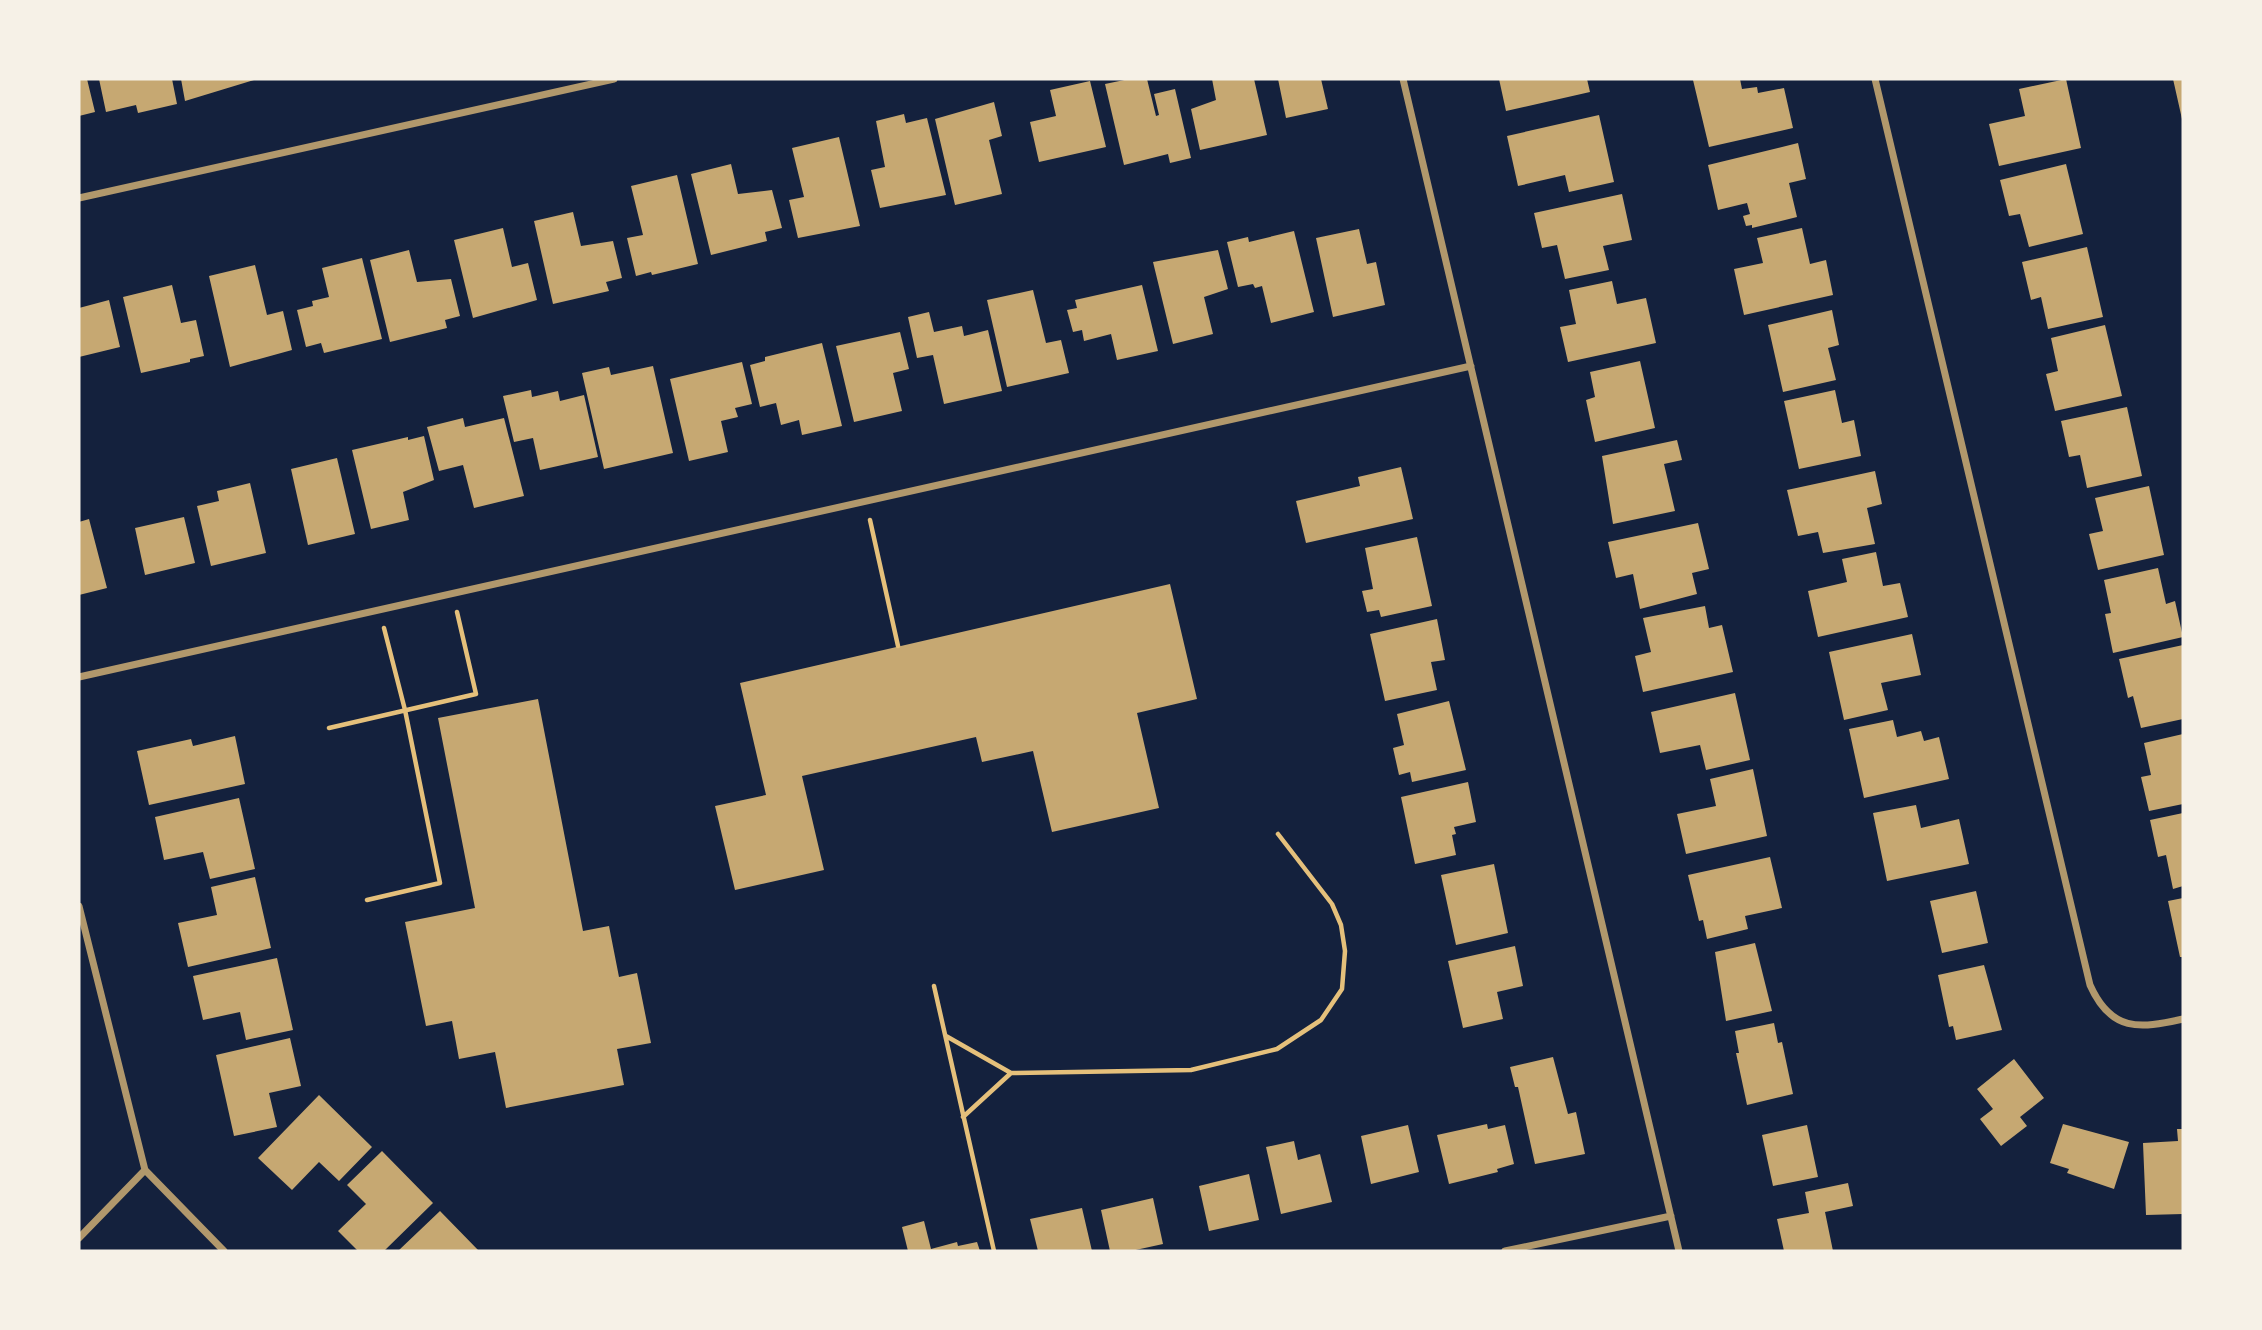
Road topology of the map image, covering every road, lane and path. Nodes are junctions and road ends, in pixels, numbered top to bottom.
1 (614, 79) edge
2 (1403, 79) edge
3 (1875, 79) edge
4 (79, 198) edge
5 (1471, 366) junction
6 (865, 502) junction
7 (453, 594) junction
8 (380, 610) junction
9 (898, 646) dead end
10 (79, 677) edge
11 (405, 710) junction
12 (329, 728) dead end
13 (1278, 834) dead end
14 (367, 900) dead end
15 (79, 906) edge
16 (934, 986) dead end
17 (2183, 1019) edge
18 (946, 1036) junction
19 (1011, 1073) junction
20 (963, 1117) junction
21 (145, 1170) junction
22 (1671, 1216) junction
23 (79, 1238) edge
24 (224, 1251) edge
25 (994, 1251) edge
26 (1505, 1251) edge
27 (1679, 1251) edge

1 - 4 street
2 - 5 street
3 - 17 street
5 - 6 street
5 - 22 street
6 - 7 street
6 - 9 path
7 - 8 street
7 - 11 path
8 - 10 street
8 - 11 path
11 - 12 path
11 - 14 path
13 - 19 path
15 - 21 street
16 - 18 path
18 - 19 path
18 - 20 path
19 - 20 path
20 - 25 path
21 - 23 street
21 - 24 street
22 - 26 street
22 - 27 street

